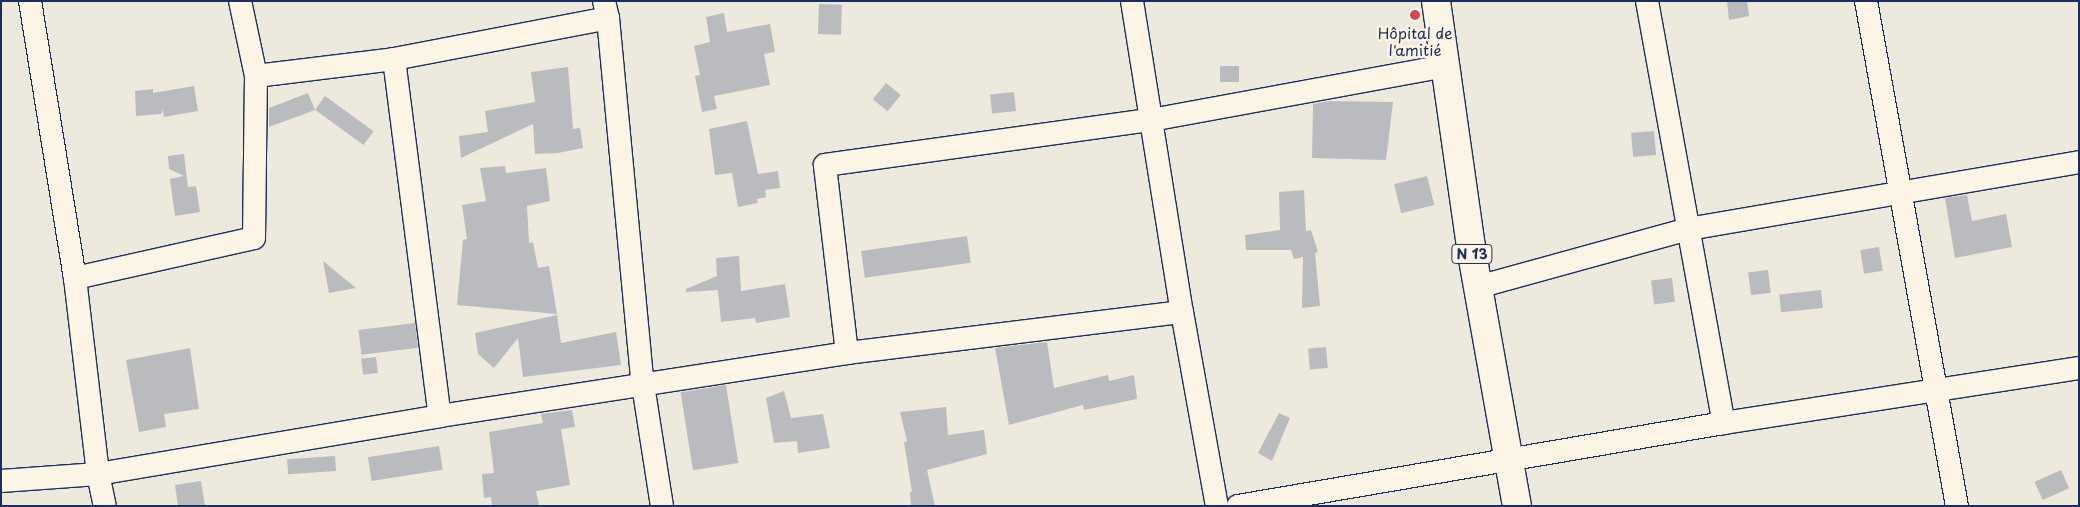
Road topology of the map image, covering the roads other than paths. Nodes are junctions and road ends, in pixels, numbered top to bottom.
1 (30, 1) edge
2 (240, 1) edge
3 (1132, 1) edge
4 (1436, 1) edge
5 (1647, 1) edge
6 (1866, 1) edge
7 (606, 9) edge
8 (394, 60) junction
9 (1446, 66) junction
10 (256, 76) junction
11 (1151, 120) junction
12 (2079, 162) edge
13 (1901, 193) junction
14 (1688, 229) junction
15 (75, 278) junction
16 (1478, 287) junction
17 (1182, 312) junction
18 (847, 353) junction
19 (2079, 368) edge
20 (643, 385) junction
21 (1938, 390) junction
22 (440, 416) junction
23 (1724, 423) junction
24 (1510, 458) junction
25 (98, 474) junction
26 (1, 481) edge
27 (105, 506) edge
28 (662, 506) edge
29 (1217, 506) edge
30 (1238, 506) edge
31 (1517, 506) edge
32 (1957, 506) edge

1 - 15 street
2 - 10 street
3 - 11 street
4 - 9 main road, N 13
5 - 14 street
6 - 13 street
7 - 8 street
7 - 20 street
8 - 10 street
8 - 22 street
9 - 11 street
9 - 16 main road, N 13
10 - 15 street
11 - 17 street
11 - 18 street
12 - 13 street
13 - 14 street
13 - 21 street
14 - 16 street
14 - 23 street
15 - 25 street
16 - 24 main road, N 13
17 - 18 street
17 - 29 street
18 - 20 street
19 - 21 street
20 - 22 street
20 - 28 street
21 - 23 street
21 - 32 street
22 - 25 street
23 - 24 street
24 - 30 street
24 - 31 main road, N 13
25 - 26 street
25 - 27 street

